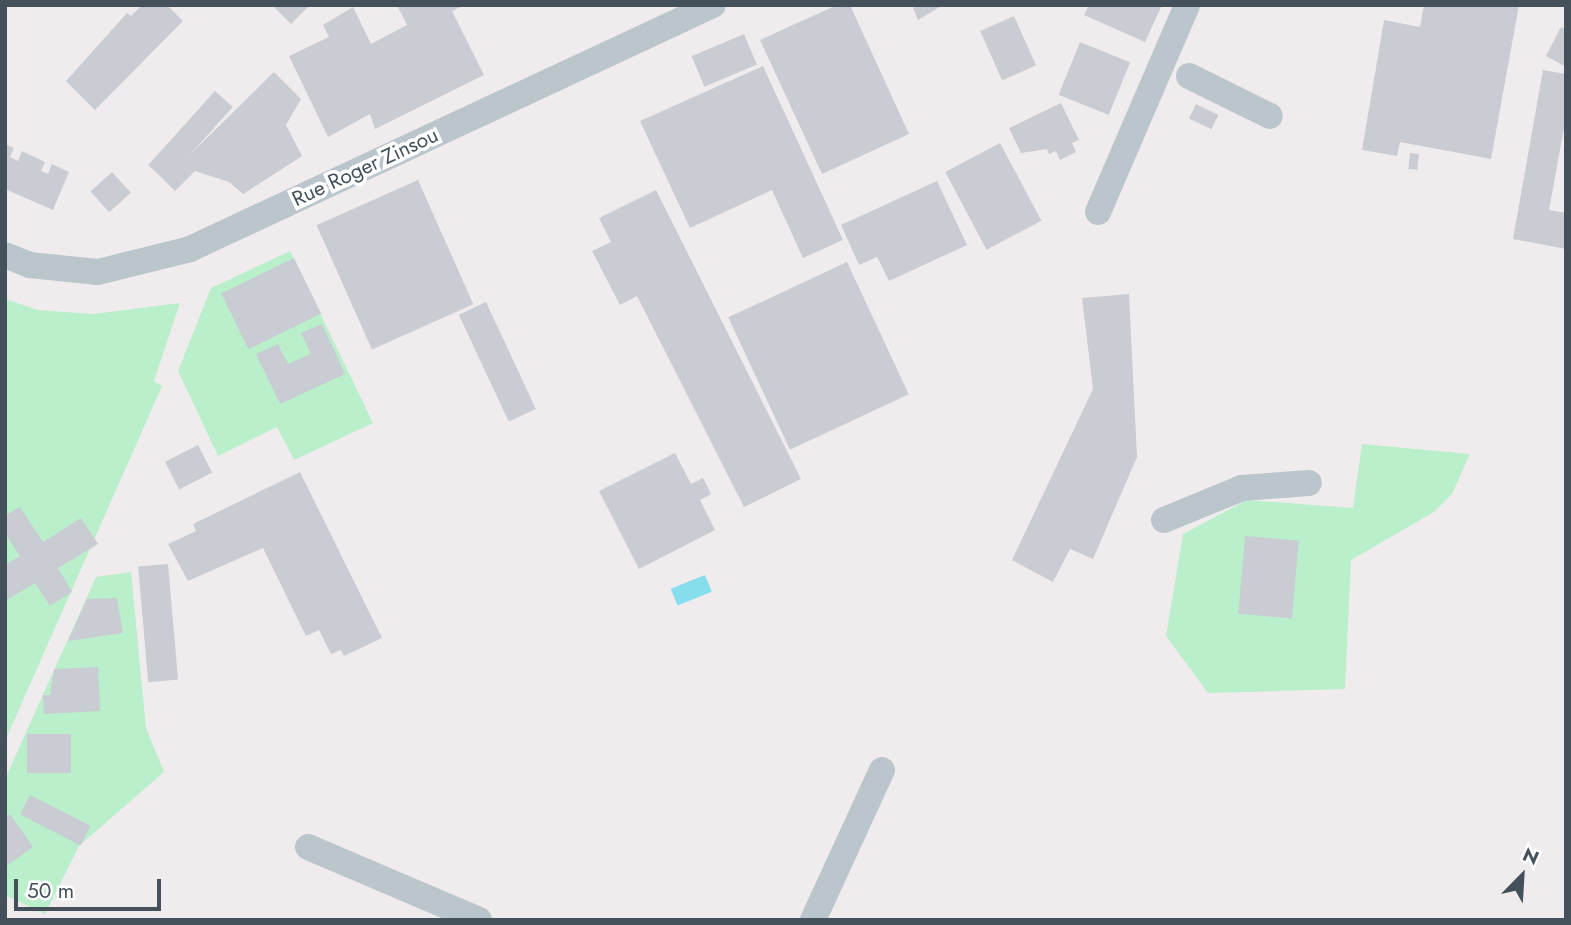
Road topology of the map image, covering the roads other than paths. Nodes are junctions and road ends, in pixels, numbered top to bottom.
1 (713, 5) edge
2 (1187, 5) edge
3 (1189, 76) dead end
4 (1269, 116) dead end
5 (1098, 212) dead end
6 (5, 255) edge
7 (1309, 483) dead end
8 (1164, 520) dead end
9 (882, 770) dead end
10 (308, 847) dead end
11 (479, 920) edge
12 (813, 920) edge

1 - 6 street, Rue Roger Zinsou
2 - 5 street
3 - 4 street
7 - 8 street
9 - 12 street
10 - 11 street

